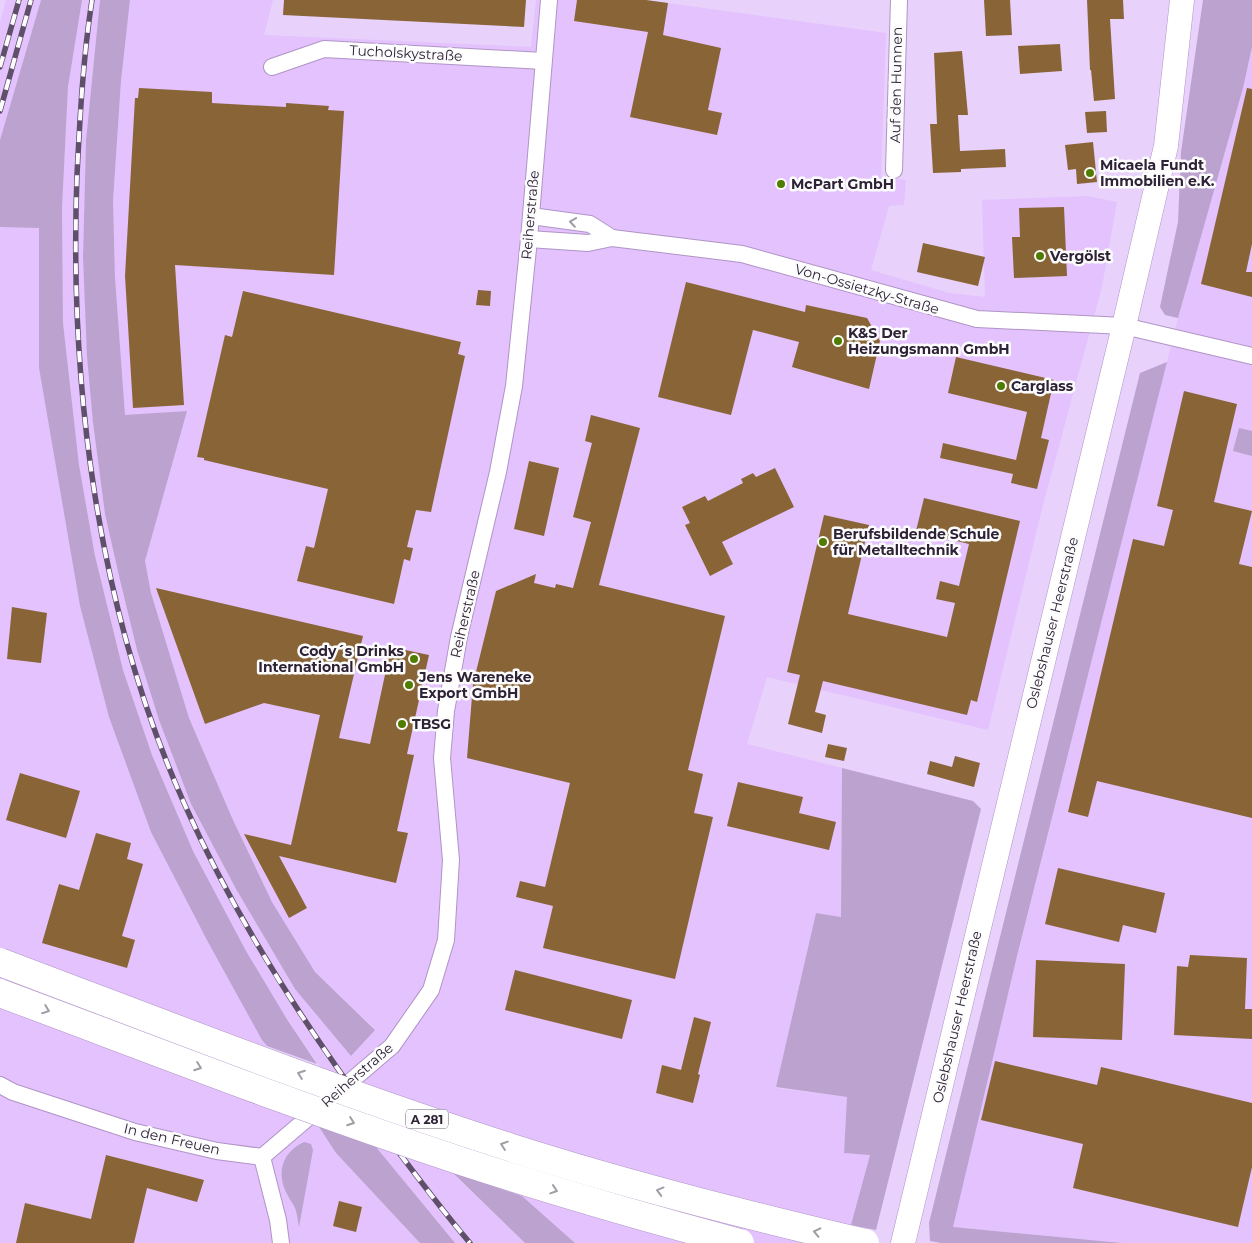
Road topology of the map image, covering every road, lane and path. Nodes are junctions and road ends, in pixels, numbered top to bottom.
1 (549, 0) edge
2 (899, 0) edge
3 (1182, 0) edge
4 (543, 61) junction
5 (272, 67) dead end
6 (894, 170) dead end
7 (531, 216) junction
8 (612, 238) junction
9 (529, 239) junction
10 (1124, 326) junction
11 (1252, 356) edge
12 (0, 962) edge
13 (0, 992) edge
14 (0, 1085) edge
15 (262, 1157) junction
16 (281, 1243) edge
17 (740, 1243) edge
18 (865, 1243) edge
19 (903, 1243) edge

1 - 4 street, Reiherstraße
2 - 6 street, Auf den Hunnen
3 - 10 main road, Oslebshauser Heerstraße
4 - 5 street, Tucholskystraße
4 - 7 street, Reiherstraße
8 -> 7 street, Von-Ossietzky-Straße
7 - 9 street, Reiherstraße
8 - 9 street, Von-Ossietzky-Straße
8 - 10 street, Von-Ossietzky-Straße
9 - 15 street, Reiherstraße
10 - 11 street, Von-Ossietzky-Straße
10 - 19 main road, Oslebshauser Heerstraße
18 -> 12 highway, A 281, bridge
13 -> 17 highway, A 281, bridge
14 - 15 street, In den Freuen
15 - 16 street

